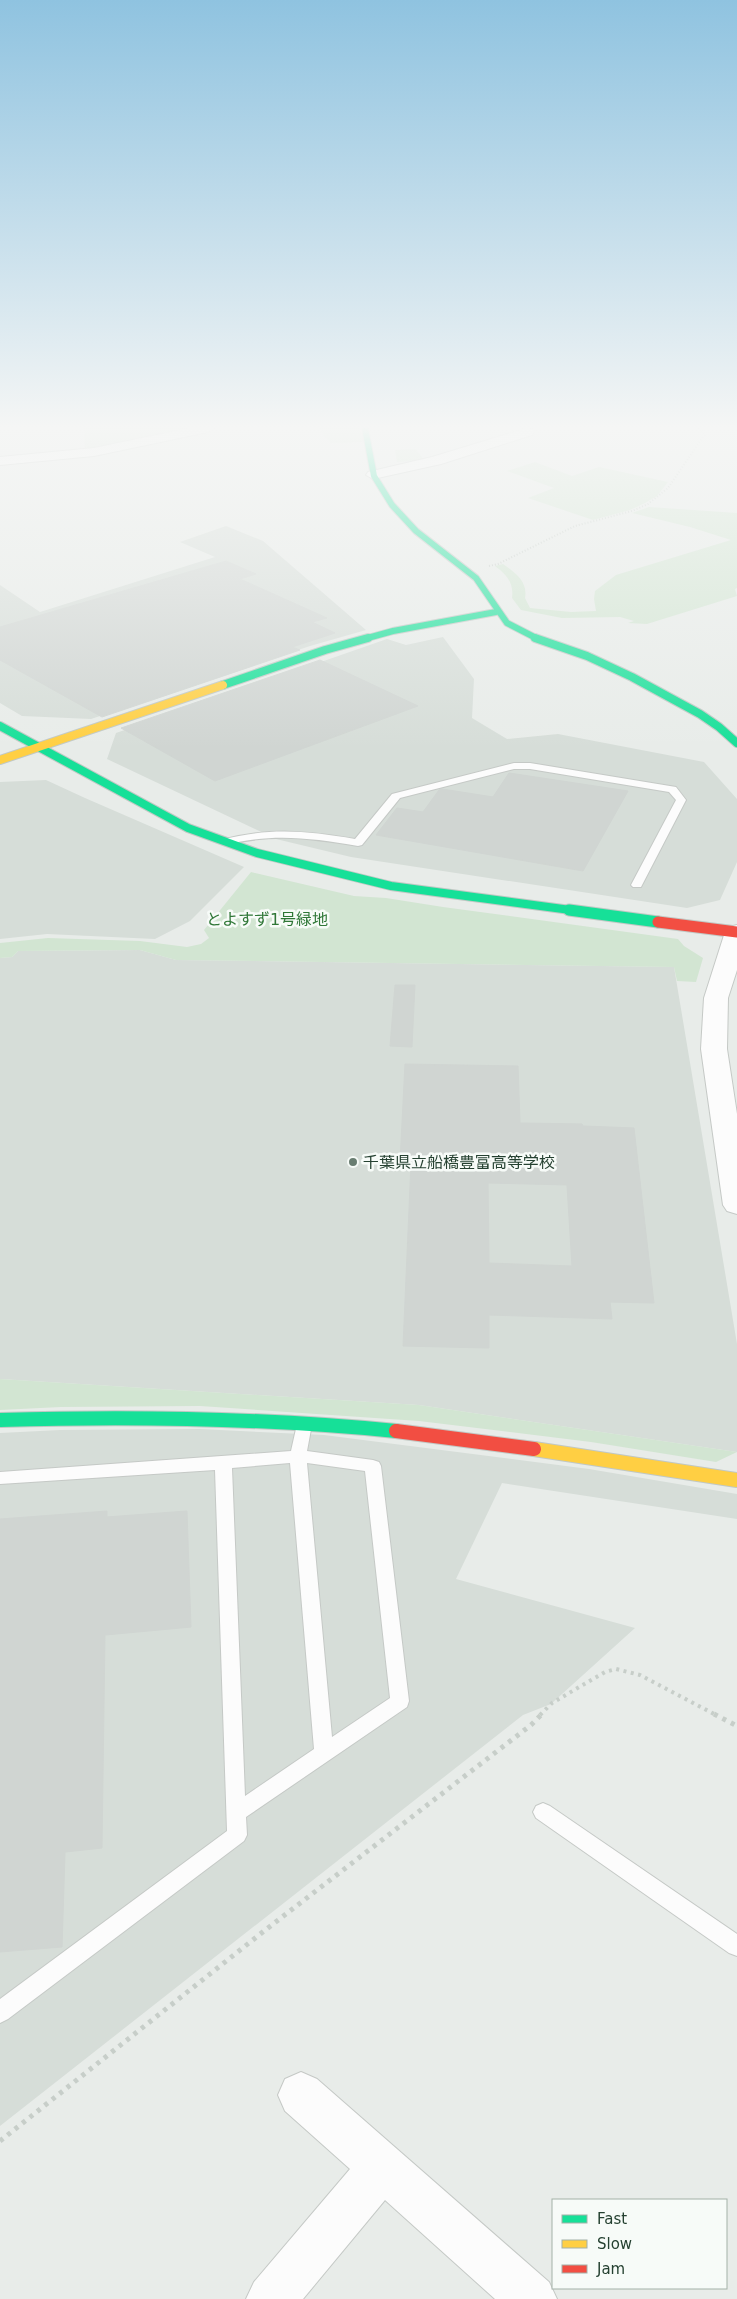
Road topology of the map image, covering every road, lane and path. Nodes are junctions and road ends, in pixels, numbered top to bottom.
1 (421, 535) edge
2 (556, 535) edge
3 (469, 571) junction
4 (496, 612) junction
5 (0, 726) edge
6 (737, 742) edge
7 (37, 747) junction
8 (0, 760) edge
9 (225, 842) junction
10 (637, 885) dead end
11 (737, 932) edge
12 (737, 1205) edge
13 (0, 1420) edge
14 (304, 1424) junction
15 (298, 1456) junction
16 (222, 1463) junction
17 (0, 1478) edge
18 (737, 1480) edge
19 (737, 1726) edge
20 (324, 1753) junction
21 (543, 1812) dead end
22 (236, 1813) junction
23 (737, 1946) edge
24 (0, 2012) edge
25 (301, 2095) dead end
26 (0, 2141) edge
27 (382, 2168) junction
28 (271, 2299) edge
29 (532, 2299) edge

1 - 3 street
2 - 3 path
3 - 4 street
4 - 6 street
4 - 7 street
5 - 7 street
7 - 8 street
7 - 9 street
9 - 10 lane
9 - 11 street
11 - 12 street
13 - 14 street
14 - 15 lane
14 - 18 street
15 - 16 lane
15 - 20 lane
15 - 20 lane
16 - 17 lane
16 - 22 lane
19 - 26 path
20 - 22 lane
21 - 23 lane
22 - 24 lane
25 - 27 street
27 - 28 street
27 - 29 street

